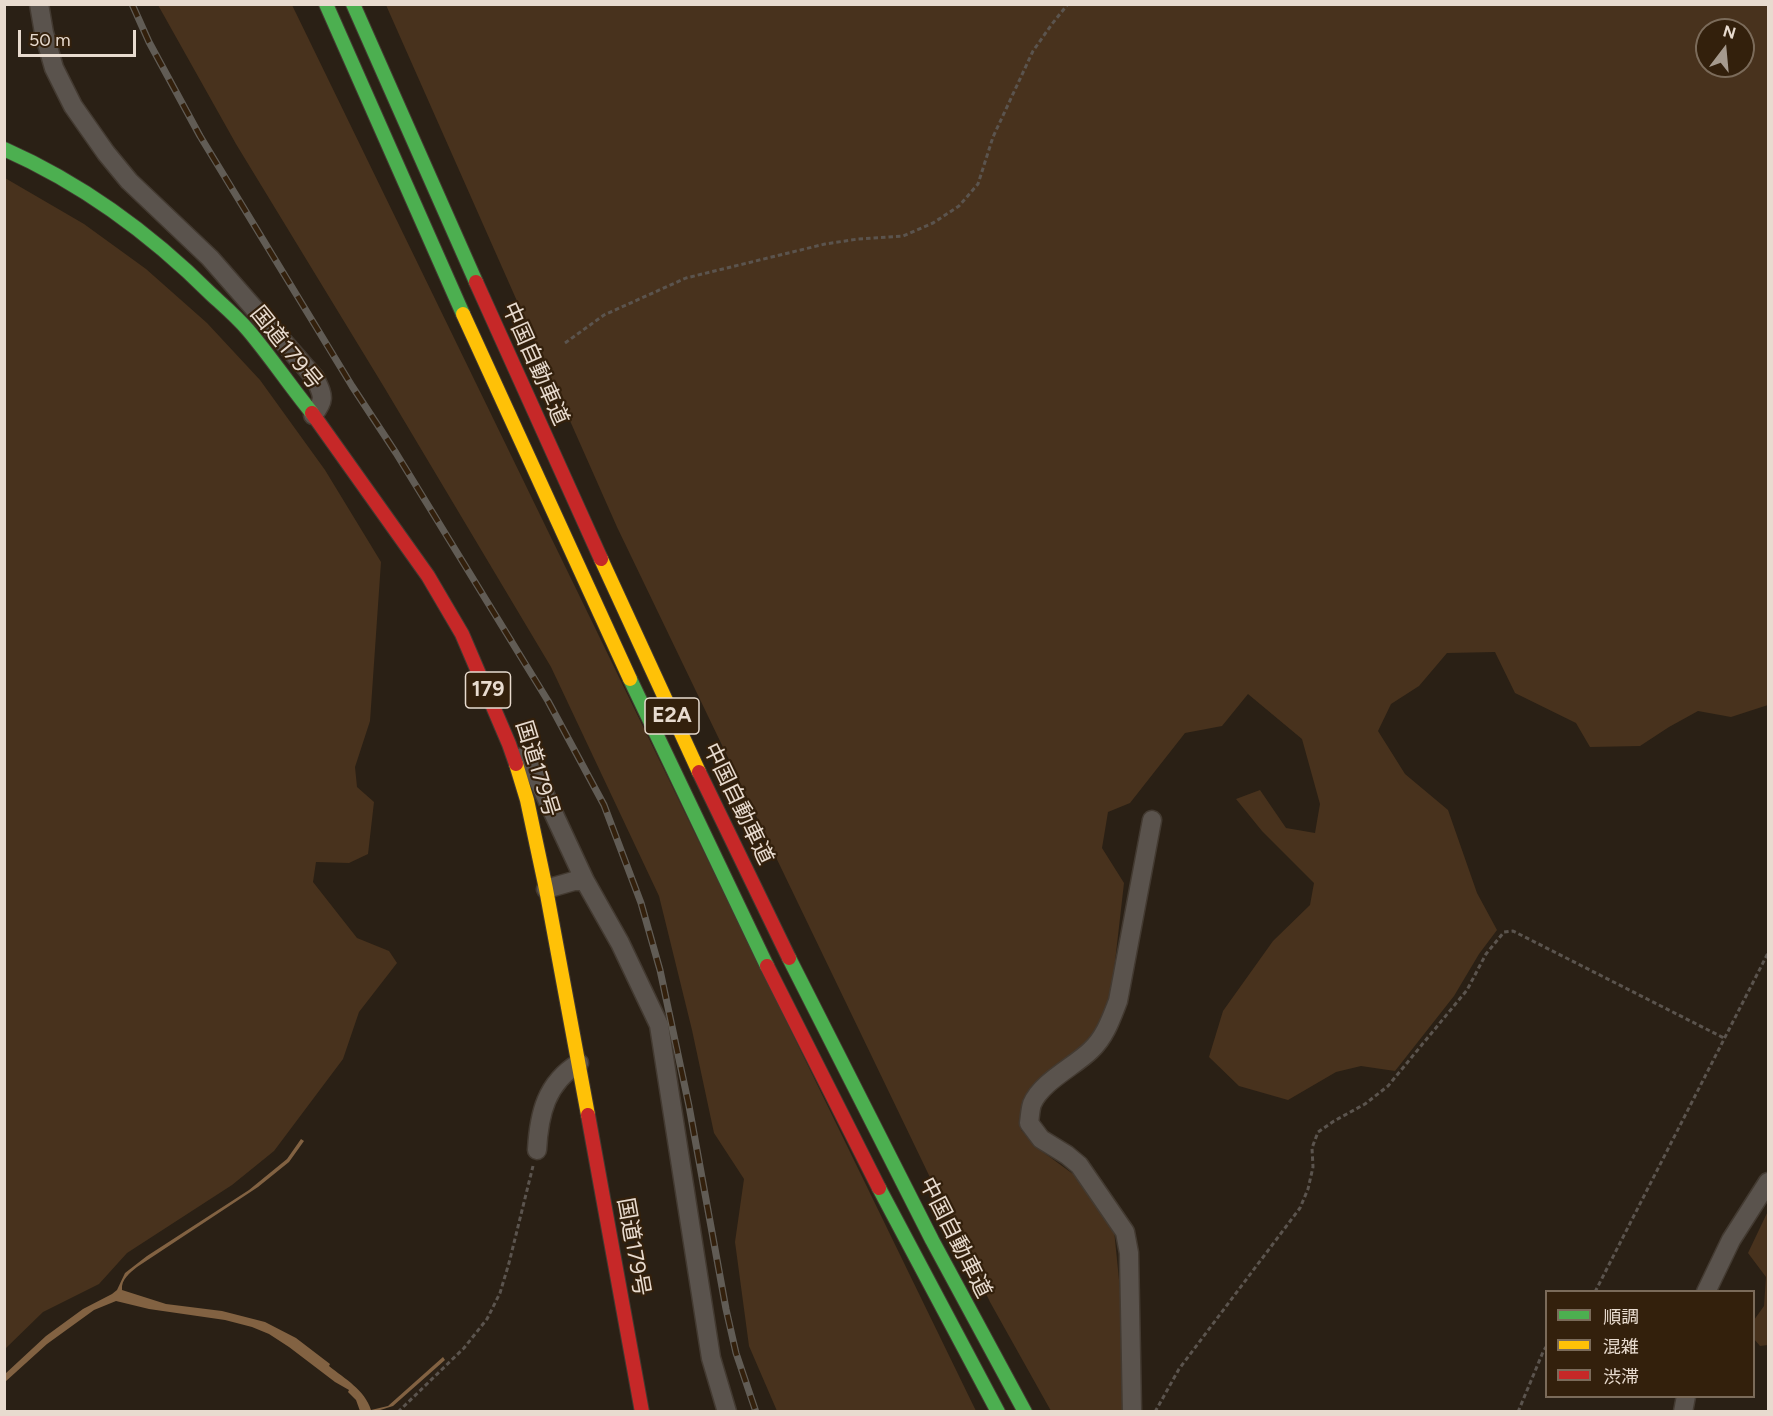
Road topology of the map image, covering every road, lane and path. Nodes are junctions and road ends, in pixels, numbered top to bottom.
1 (39, 4) edge
2 (326, 4) edge
3 (353, 4) edge
4 (1068, 4) edge
5 (4, 149) edge
6 (565, 343) dead end
7 (313, 415) junction
8 (509, 744) junction
9 (1152, 820) dead end
10 (585, 881) junction
11 (546, 889) junction
12 (1768, 953) edge
13 (1724, 1038) junction
14 (579, 1063) junction
15 (537, 1150) joint
16 (1768, 1182) edge
17 (1596, 1290) edge
18 (1708, 1290) edge
19 (1545, 1349) edge
20 (398, 1412) edge
21 (642, 1412) edge
22 (727, 1412) edge
23 (998, 1412) edge
24 (1025, 1412) edge
25 (1132, 1412) edge
26 (1155, 1412) edge
27 (1518, 1412) edge

1 - 7 street
2 - 23 highway, 中国自動車道 / E2A
3 - 24 highway, 中国自動車道 / E2A
4 - 6 path
5 - 7 highway, 国道179号 / 179
7 - 8 highway, 国道179号 / 179
8 - 10 street
8 - 11 highway, 国道179号 / 179
9 - 25 street
10 - 11 street
10 - 22 street
11 - 14 highway, 国道179号 / 179
12 - 13 path
13 - 17 path
13 - 26 path
14 - 15 street
14 - 21 highway, 国道179号 / 179
15 - 20 path
16 - 18 street
19 - 27 path

